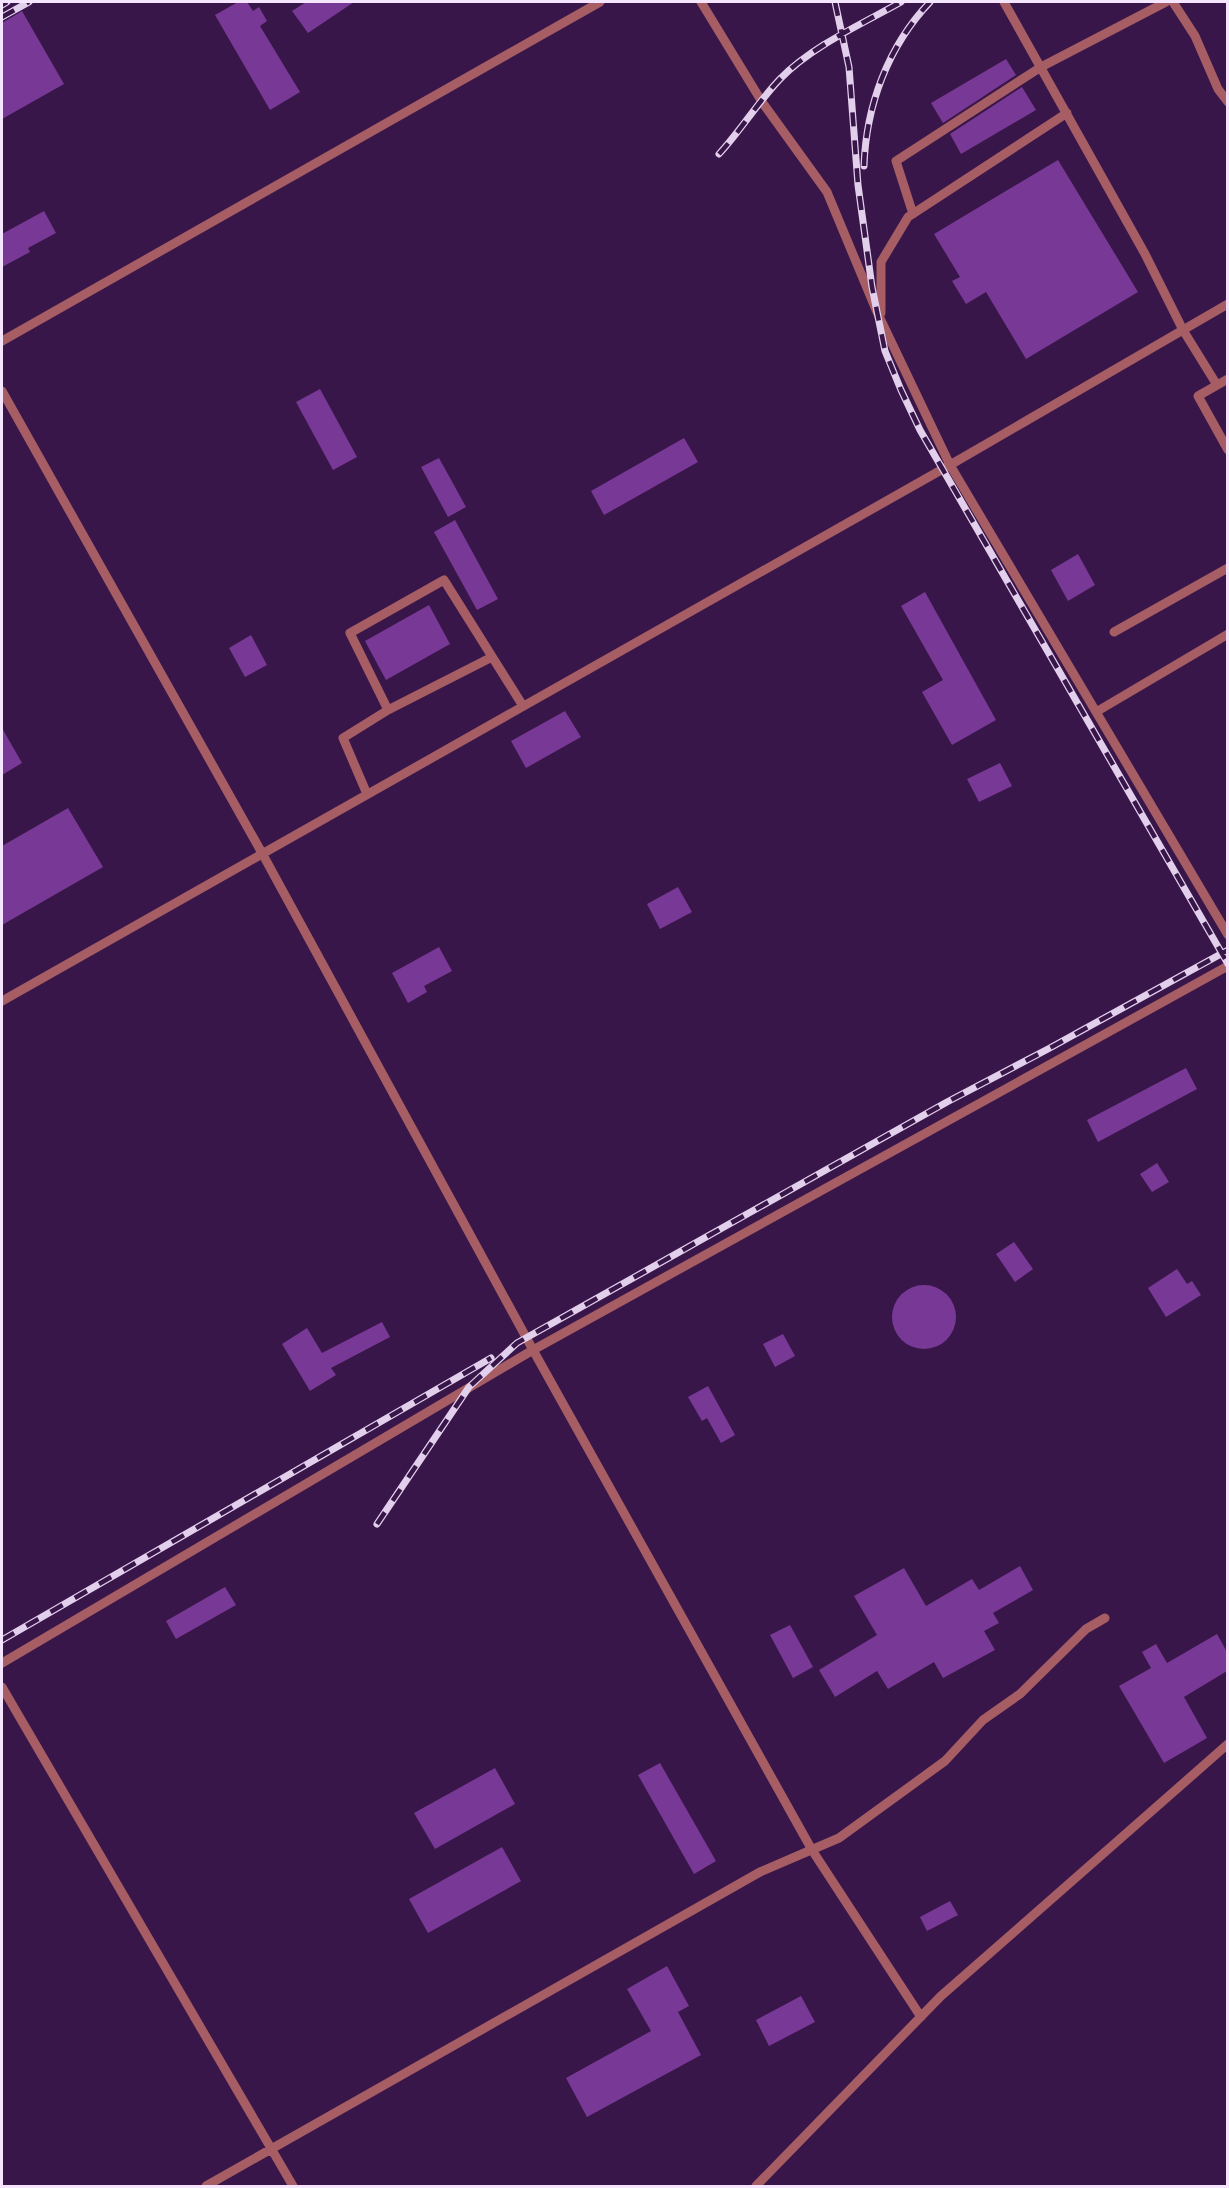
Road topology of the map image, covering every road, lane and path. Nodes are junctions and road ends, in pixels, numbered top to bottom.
1 (600, 2) edge
2 (701, 2) edge
3 (1004, 2) edge
4 (1166, 2) edge
5 (1173, 2) edge
6 (1041, 68) junction
7 (1227, 102) edge
8 (1067, 113) junction
9 (913, 214) junction
10 (1227, 304) edge
11 (880, 319) junction
12 (1183, 330) junction
13 (2, 341) edge
14 (1227, 379) edge
15 (1217, 385) junction
16 (2, 391) edge
17 (1227, 450) edge
18 (950, 465) junction
19 (1227, 568) edge
20 (1114, 632) dead end
21 (1227, 634) edge
22 (492, 657) junction
23 (523, 706) junction
24 (388, 710) junction
25 (1096, 712) junction
26 (367, 794) junction
27 (262, 853) junction
28 (1227, 935) edge
29 (1227, 966) edge
30 (2, 1001) edge
31 (533, 1350) junction
32 (1105, 1618) dead end
33 (2, 1663) edge
34 (2, 1687) edge
35 (1227, 1744) edge
36 (812, 1850) junction
37 (921, 2017) junction
38 (271, 2149) junction
39 (206, 2187) edge
40 (293, 2187) edge
41 (756, 2187) edge

1 - 13 lane
2 - 11 lane
3 - 6 lane
4 - 6 lane
5 - 7 lane
6 - 8 lane
6 - 9 lane
8 - 9 lane
8 - 12 lane
9 - 11 lane
10 - 12 lane
11 - 18 lane
12 - 15 lane
12 - 18 lane
14 - 15 lane
15 - 17 lane
16 - 27 lane
18 - 23 lane
18 - 25 lane
19 - 20 lane
21 - 25 lane
22 - 23 lane
22 - 24 lane
22 - 24 lane
23 - 26 lane
24 - 26 lane
25 - 28 lane
26 - 27 lane
27 - 30 lane
27 - 31 lane
29 - 31 lane
31 - 33 lane
31 - 36 lane
32 - 36 lane
34 - 38 lane
35 - 37 lane
36 - 37 lane
36 - 38 lane
37 - 41 lane
38 - 39 lane
38 - 40 lane

